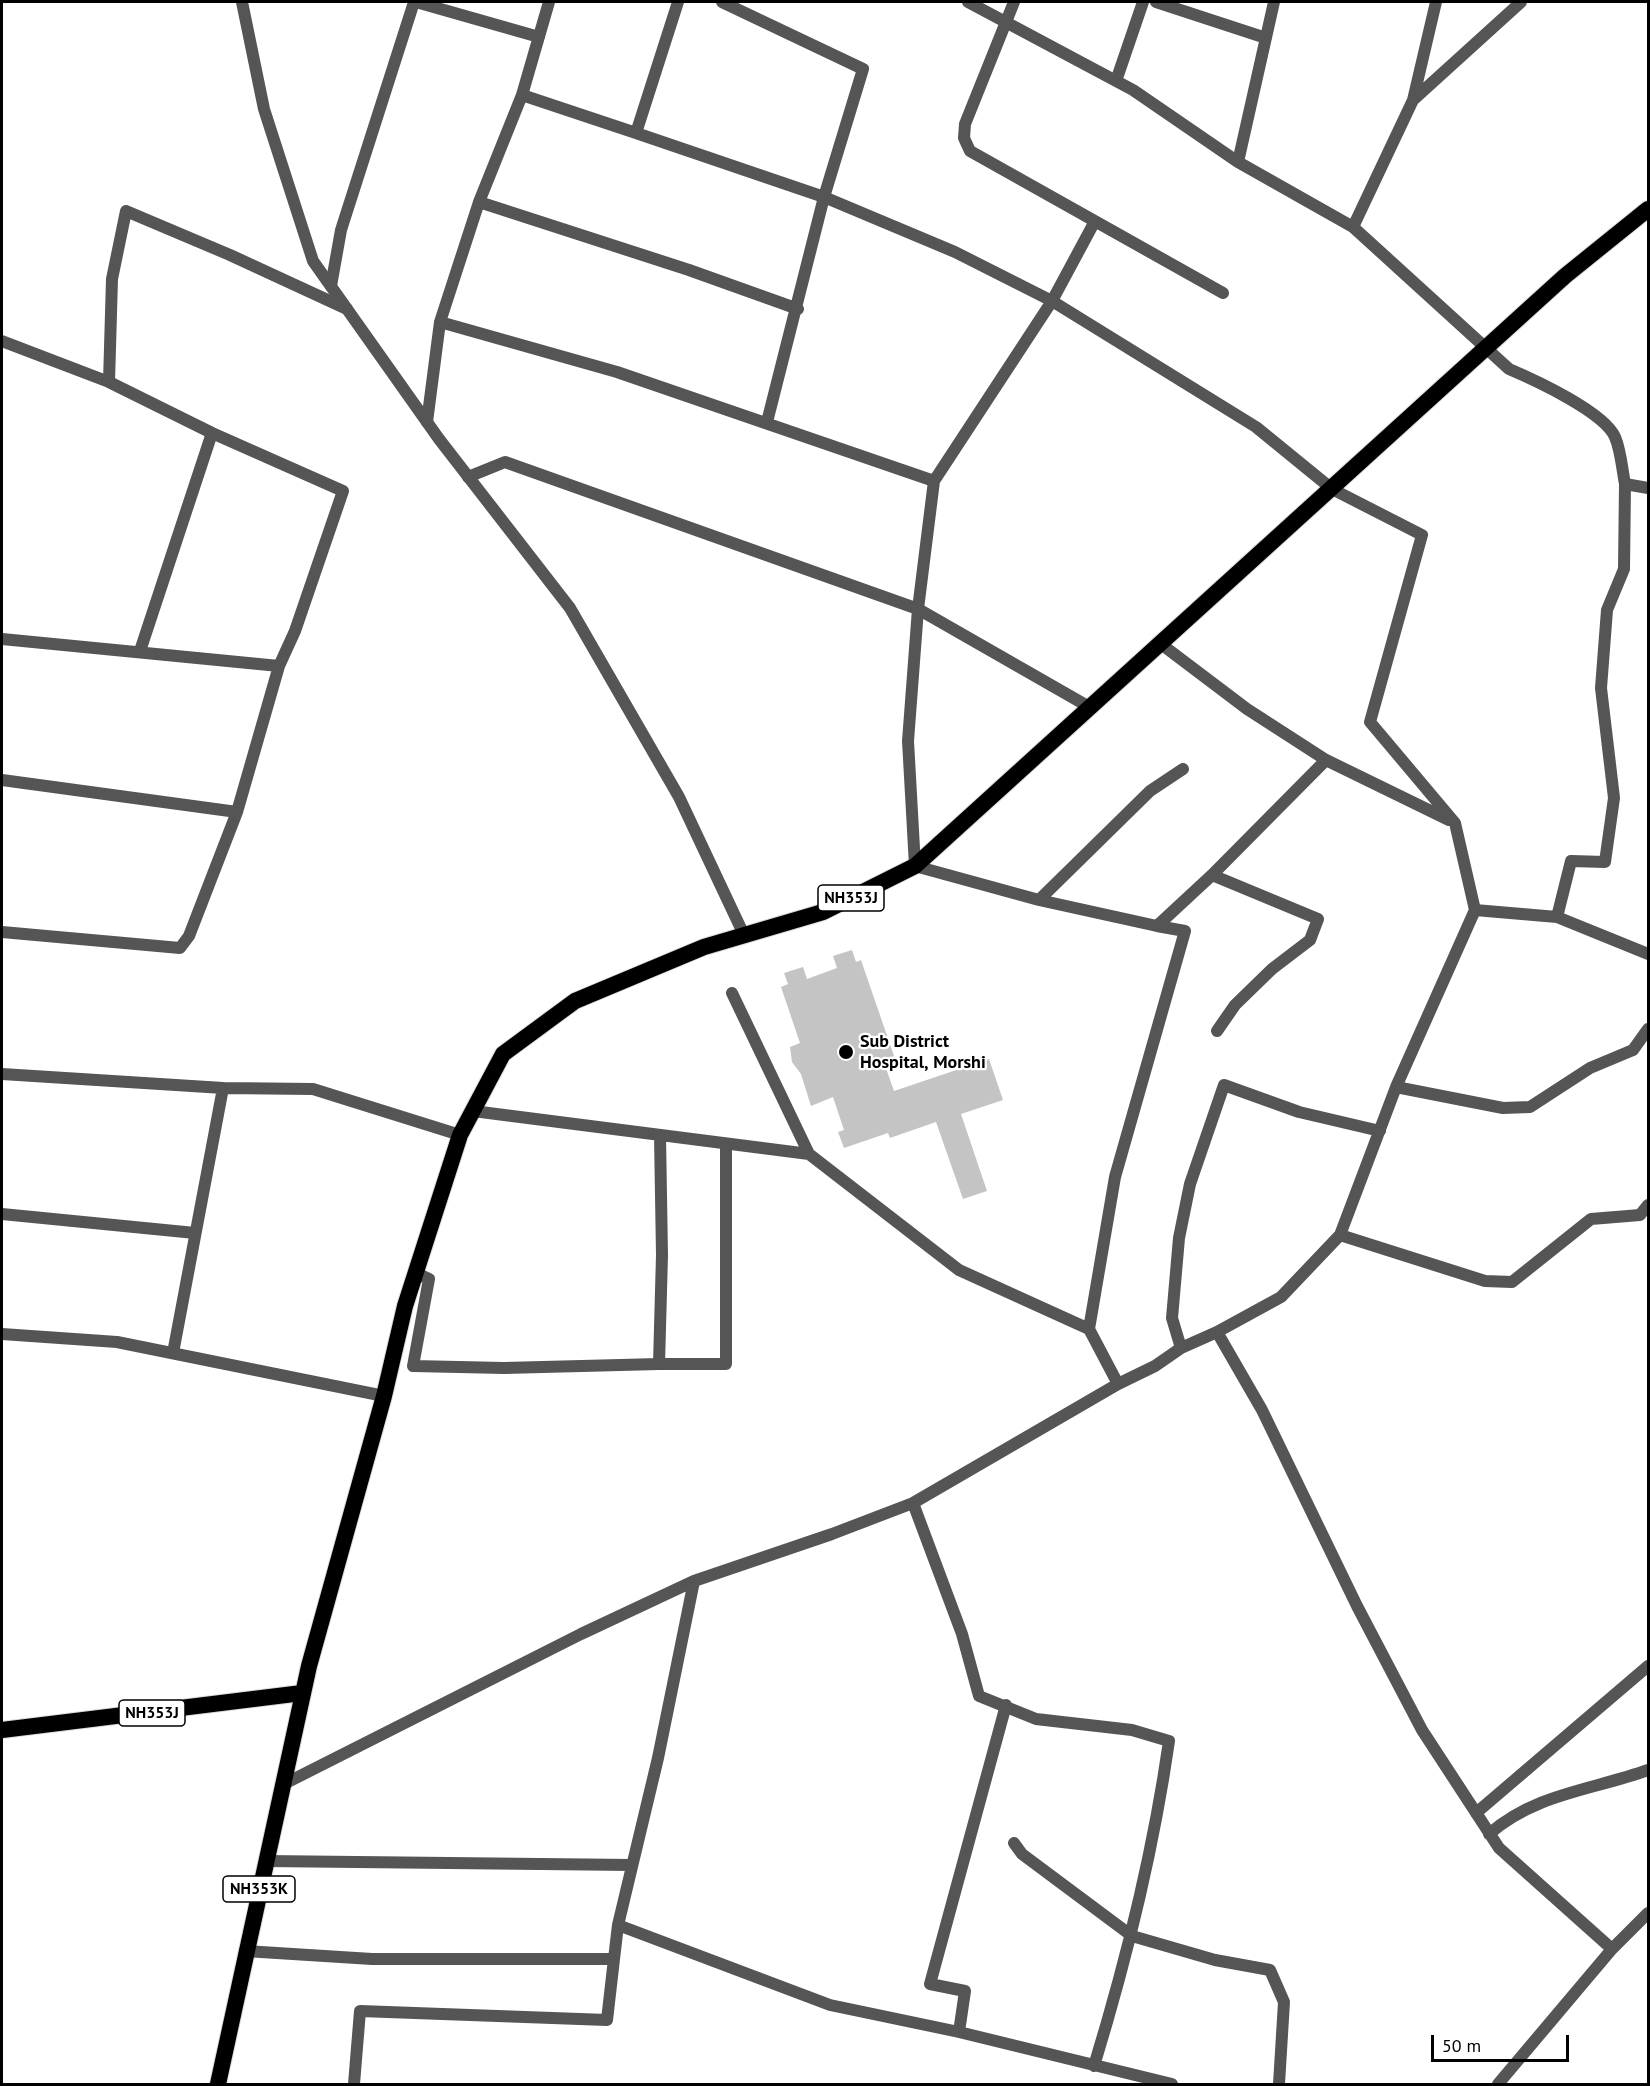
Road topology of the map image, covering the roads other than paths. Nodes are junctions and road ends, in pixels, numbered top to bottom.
1 (242, 2) edge
2 (415, 2) edge
3 (549, 2) edge
4 (678, 2) edge
5 (722, 2) edge
6 (968, 2) edge
7 (1014, 2) edge
8 (1143, 2) edge
9 (1156, 2) edge
10 (1274, 2) edge
11 (1436, 2) edge
12 (1521, 2) edge
13 (1008, 23) junction
14 (539, 37) junction
15 (1266, 38) junction
16 (1116, 81) junction
17 (522, 95) junction
18 (1413, 100) junction
19 (636, 133) junction
20 (1238, 162) junction
21 (824, 197) junction
22 (479, 202) junction
23 (1648, 209) edge
24 (1095, 221) junction
25 (1353, 227) junction
26 (331, 286) junction
27 (1223, 293) dead end
28 (1052, 301) junction
29 (347, 309) junction
30 (798, 309) junction
31 (440, 322) junction
32 (2, 341) edge
33 (1487, 348) junction
34 (109, 382) junction
35 (427, 422) junction
36 (768, 422) junction
37 (212, 433) junction
38 (468, 477) junction
39 (934, 481) junction
40 (1625, 484) junction
41 (1648, 488) edge
42 (1332, 489) junction
43 (918, 609) junction
44 (2, 639) edge
45 (1161, 644) junction
46 (140, 651) junction
47 (279, 666) junction
48 (1091, 708) junction
49 (1326, 760) junction
50 (1183, 770) dead end
51 (2, 780) edge
52 (237, 812) junction
53 (1455, 823) junction
54 (915, 866) junction
55 (1212, 875) junction
56 (1039, 900) junction
57 (1475, 910) junction
58 (1557, 917) junction
59 (1157, 926) junction
60 (2, 932) edge
61 (744, 935) junction
62 (1648, 954) edge
63 (732, 993) dead end
64 (1648, 1029) edge
65 (1217, 1031) dead end
66 (2, 1074) edge
67 (1396, 1087) junction
68 (223, 1088) junction
69 (473, 1112) junction
70 (1380, 1131) junction
71 (460, 1135) junction
72 (660, 1135) junction
73 (726, 1144) junction
74 (808, 1154) junction
75 (1648, 1205) edge
76 (2, 1214) edge
77 (195, 1233) junction
78 (1340, 1235) junction
79 (416, 1273) junction
80 (1089, 1329) junction
81 (1217, 1332) junction
82 (2, 1334) edge
83 (1181, 1348) junction
84 (172, 1353) junction
85 (659, 1364) junction
86 (1118, 1384) junction
87 (384, 1396) junction
88 (913, 1503) junction
89 (694, 1581) junction
90 (1648, 1666) edge
91 (302, 1693) junction
92 (1006, 1706) junction
93 (2, 1730) edge
94 (1648, 1770) edge
95 (282, 1785) junction
96 (1476, 1813) junction
97 (1489, 1834) junction
98 (1014, 1843) dead end
99 (265, 1861) junction
100 (632, 1865) junction
101 (1648, 1913) edge
102 (618, 1925) junction
103 (1132, 1936) junction
104 (1612, 1949) junction
105 (246, 1951) junction
106 (614, 1959) junction
107 (959, 2032) junction
108 (1094, 2066) junction
109 (218, 2085) edge
110 (354, 2085) edge
111 (1172, 2085) edge
112 (1279, 2085) edge
113 (1498, 2085) edge

1 - 26 street
2 - 14 street
2 - 26 street
3 - 14 street
4 - 19 street
5 - 21 street
6 - 13 street
7 - 13 street
8 - 16 street
9 - 15 street
10 - 15 street
11 - 18 street
12 - 18 street
13 - 16 street
13 - 24 street
14 - 17 street
15 - 20 street
16 - 20 street
17 - 19 street
17 - 22 street
18 - 25 street
19 - 21 street
20 - 25 street
21 - 28 street
21 - 30 street
22 - 30 street
22 - 31 street
23 - 33 highway, NH353J
24 - 27 street
24 - 28 street
25 - 33 street
26 - 29 street
28 - 39 street
28 - 42 street
29 - 34 street
29 - 35 street
30 - 36 street
31 - 35 street
31 - 36 street
32 - 34 street
33 - 40 street
33 - 42 highway, NH353J
34 - 37 street
35 - 38 street
36 - 39 street
37 - 46 street
37 - 47 street
38 - 43 street
38 - 61 street
39 - 43 street
40 - 41 street
40 - 58 street
42 - 45 highway, NH353J
42 - 53 street
43 - 48 street
43 - 54 street
44 - 46 street
45 - 48 highway, NH353J
45 - 49 street
46 - 47 street
47 - 52 street
48 - 54 highway, NH353J
49 - 53 street
49 - 55 street
50 - 56 street
51 - 52 street
52 - 60 street
53 - 57 street
54 - 56 street
54 - 61 highway, NH353J
55 - 59 street
55 - 65 street
56 - 59 street
57 - 58 street
57 - 67 street
58 - 62 street
59 - 80 street
61 - 69 highway, NH353J
63 - 74 street
64 - 67 street
66 - 68 street
67 - 70 street
68 - 71 street
68 - 77 street
69 - 71 highway, NH353J
69 - 72 street
70 - 78 street
70 - 83 street
71 - 79 highway, NH353J
72 - 73 street
72 - 85 street
73 - 74 street
73 - 85 street
74 - 80 street
75 - 78 street
76 - 77 street
77 - 84 street
78 - 81 street
79 - 85 street
79 - 87 highway, NH353J
80 - 86 street
81 - 83 street
81 - 96 street
82 - 84 street
83 - 86 street
84 - 87 street
86 - 88 street
87 - 91 highway, NH353J
88 - 89 street
88 - 92 street
89 - 95 street
89 - 100 street
90 - 96 street
91 - 93 highway, NH353J
91 - 95 highway, NH353K
92 - 103 street
92 - 107 street
94 - 97 street
95 - 99 highway, NH353K
96 - 97 street
97 - 104 street
98 - 103 street
99 - 100 street
99 - 105 highway, NH353K
100 - 102 street
101 - 104 street
102 - 106 street
102 - 107 street
103 - 108 street
103 - 112 street
104 - 113 street
105 - 106 street
105 - 109 highway, NH353K
106 - 110 street
107 - 108 street
108 - 111 street

